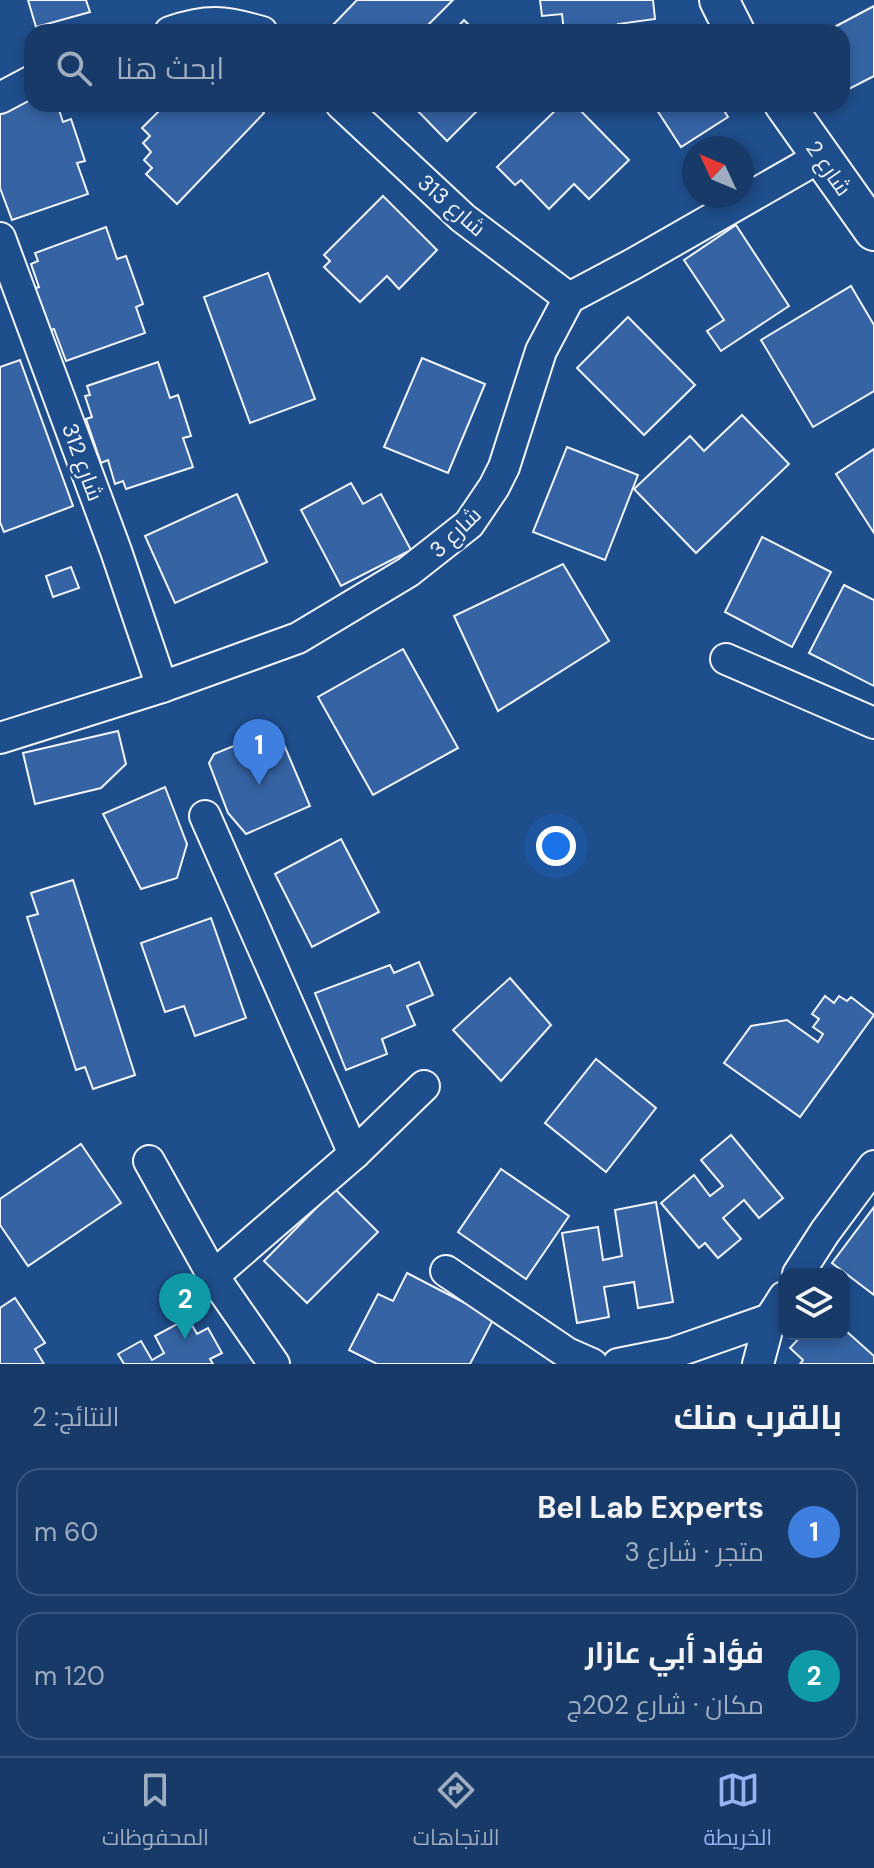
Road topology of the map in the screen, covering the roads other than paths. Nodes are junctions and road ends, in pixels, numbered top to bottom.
1 (719, 0) edge
2 (192, 24) edge
3 (235, 24) edge
4 (731, 24) edge
5 (24, 85) edge
6 (0, 98) edge
7 (350, 112) edge
8 (789, 112) edge
9 (820, 157) junction
10 (874, 231) edge
11 (0, 238) edge
12 (569, 298) junction
13 (726, 659) dead end
14 (162, 687) junction
15 (874, 723) edge
16 (0, 738) edge
17 (205, 816) dead end
18 (424, 1086) dead end
19 (354, 1154) junction
20 (149, 1161) dead end
21 (874, 1166) edge
22 (802, 1268) edge
23 (446, 1271) dead end
24 (213, 1276) junction
25 (777, 1308) edge
26 (274, 1364) edge
27 (592, 1364) edge
28 (618, 1364) edge
29 (758, 1364) edge

1 - 4 street
2 - 3 street
5 - 6 street
7 - 12 street, شارع 313
8 - 9 street, شارع 2
9 - 10 street, شارع 2
9 - 12 street
11 - 14 street, شارع 312
12 - 14 street, شارع 3
13 - 15 street
14 - 16 street, شارع 3
17 - 19 street
18 - 19 street
19 - 24 street
20 - 24 street
21 - 22 street
23 - 27 street
24 - 26 street
25 - 28 street
25 - 29 street

